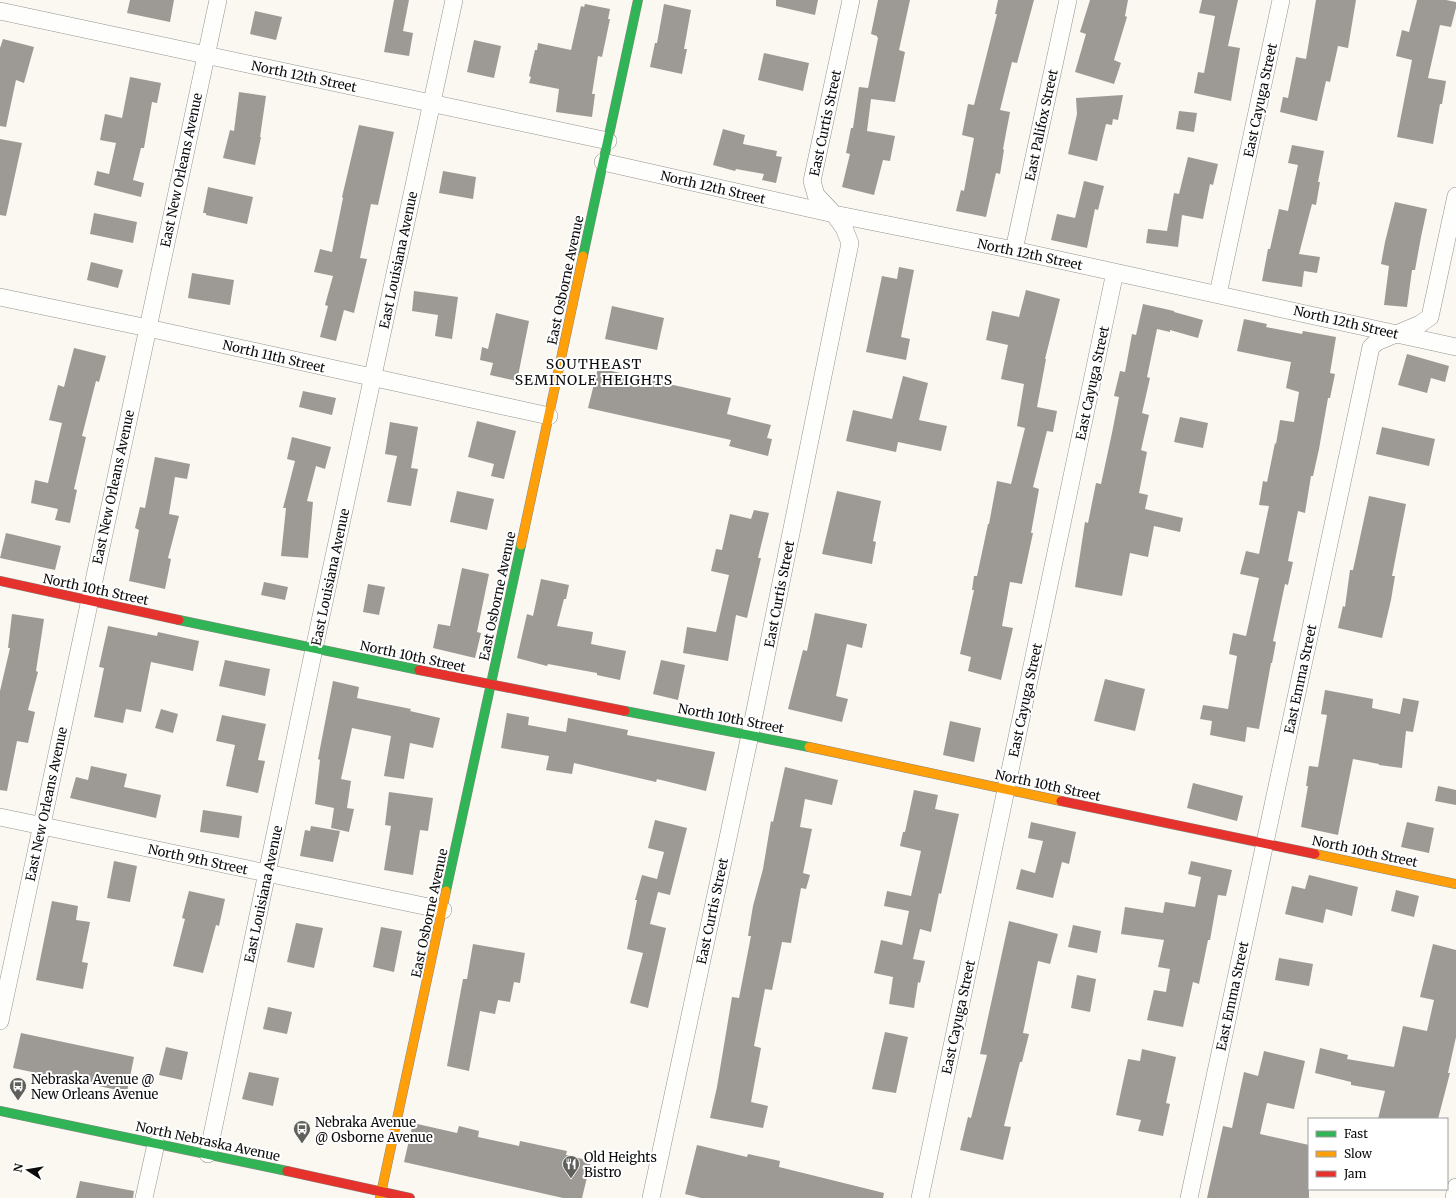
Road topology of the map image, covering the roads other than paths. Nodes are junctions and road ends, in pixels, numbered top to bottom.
1 (218, 0) edge
2 (454, 0) edge
3 (638, 0) edge
4 (851, 0) edge
5 (1068, 0) edge
6 (1281, 0) edge
7 (0, 11) edge
8 (206, 54) junction
9 (432, 104) junction
10 (608, 141) junction
11 (603, 162) junction
12 (1456, 196) edge
13 (834, 214) junction
14 (1014, 250) junction
15 (1115, 272) junction
16 (1218, 294) junction
17 (0, 297) edge
18 (148, 328) junction
19 (1395, 333) junction
20 (1456, 346) edge
21 (372, 378) junction
22 (549, 416) junction
23 (0, 581) edge
24 (89, 600) junction
25 (314, 649) junction
26 (491, 685) junction
27 (750, 735) junction
28 (1006, 790) junction
29 (0, 817) edge
30 (41, 826) junction
31 (1265, 843) junction
32 (267, 874) junction
33 (1456, 884) edge
34 (443, 910) junction
35 (0, 1021) edge
36 (0, 1111) edge
37 (156, 1144) junction
38 (208, 1154) junction
39 (1456, 1187) edge
40 (381, 1195) edge
41 (144, 1198) edge
42 (410, 1198) edge
43 (651, 1198) edge
44 (920, 1198) edge
45 (1188, 1198) edge
46 (1454, 1198) edge

1 - 8 street, East New Orleans Avenue
2 - 9 street, East Louisiana Avenue
3 - 10 street, East Osborne Avenue
4 - 13 street, East Curtis Street
5 - 14 street, East Palifox Street
6 - 16 street, East Cayuga Street
7 - 8 street, North 12th Street
8 - 9 street, North 12th Street
8 - 18 street, East New Orleans Avenue
9 - 10 street, North 12th Street
9 - 21 street, East Louisiana Avenue
10 - 11 street, East Osborne Avenue
11 - 13 street, North 12th Street
11 - 22 street, East Osborne Avenue
12 - 19 street, East Emma Street
13 - 14 street, North 12th Street
13 - 27 street, East Curtis Street
14 - 15 street, North 12th Street
15 - 16 street, North 12th Street
15 - 28 street, East Cayuga Street
16 - 19 street, North 12th Street
17 - 18 street, North 11th Street
18 - 21 street, North 11th Street
18 - 24 street, East New Orleans Avenue
19 - 20 street, North 12th Street
19 - 31 street, East Emma Street
21 - 22 street, North 11th Street
21 - 25 street, East Louisiana Avenue
22 - 26 street, East Osborne Avenue
23 - 24 street, North 10th Street
24 - 25 street, North 10th Street
24 - 30 street, East New Orleans Avenue
25 - 26 street, North 10th Street
25 - 32 street, East Louisiana Avenue
26 - 27 street, North 10th Street
26 - 34 street, East Osborne Avenue
27 - 28 street, North 10th Street
27 - 43 street, East Curtis Street
28 - 31 street, North 10th Street
28 - 44 street, East Cayuga Street
29 - 30 street, North 9th Street
30 - 32 street, North 9th Street
30 - 35 street, East New Orleans Avenue
31 - 33 street, North 10th Street
31 - 45 street, East Emma Street
32 - 34 street, North 9th Street
32 - 38 street, East Louisiana Avenue
34 - 40 street, East Osborne Avenue
36 - 37 street, North Nebraska Avenue
37 - 38 street, North Nebraska Avenue
37 - 41 street
38 - 40 street, North Nebraska Avenue
39 - 46 street
40 - 42 street, North Nebraska Avenue

